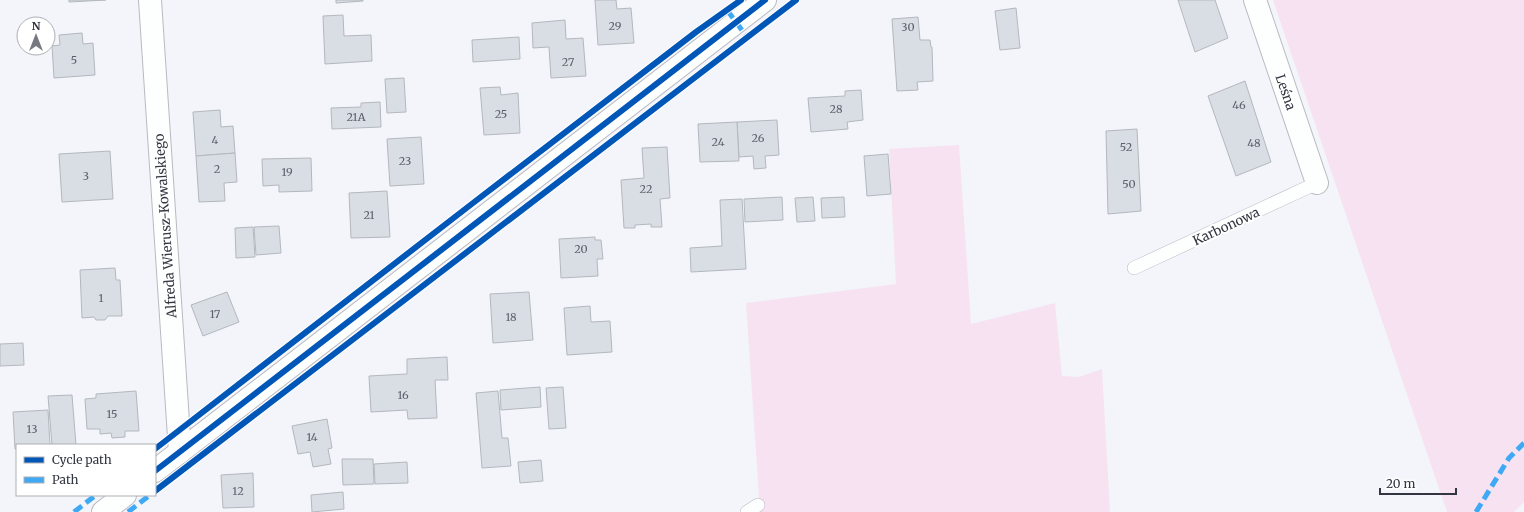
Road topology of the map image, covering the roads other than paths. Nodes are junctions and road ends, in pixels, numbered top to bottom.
1 (150, 0) edge
2 (765, 0) edge
3 (1255, 0) edge
4 (1317, 183) joint
5 (1134, 268) dead end
6 (180, 452) junction
7 (156, 470) edge
8 (124, 496) edge
9 (103, 512) edge

1 - 6 street, Alfreda Wierusz-Kowalskiego
2 - 6 street
3 - 4 street, Leśna
4 - 5 lane, Karbonowa
6 - 7 street
8 - 9 street

